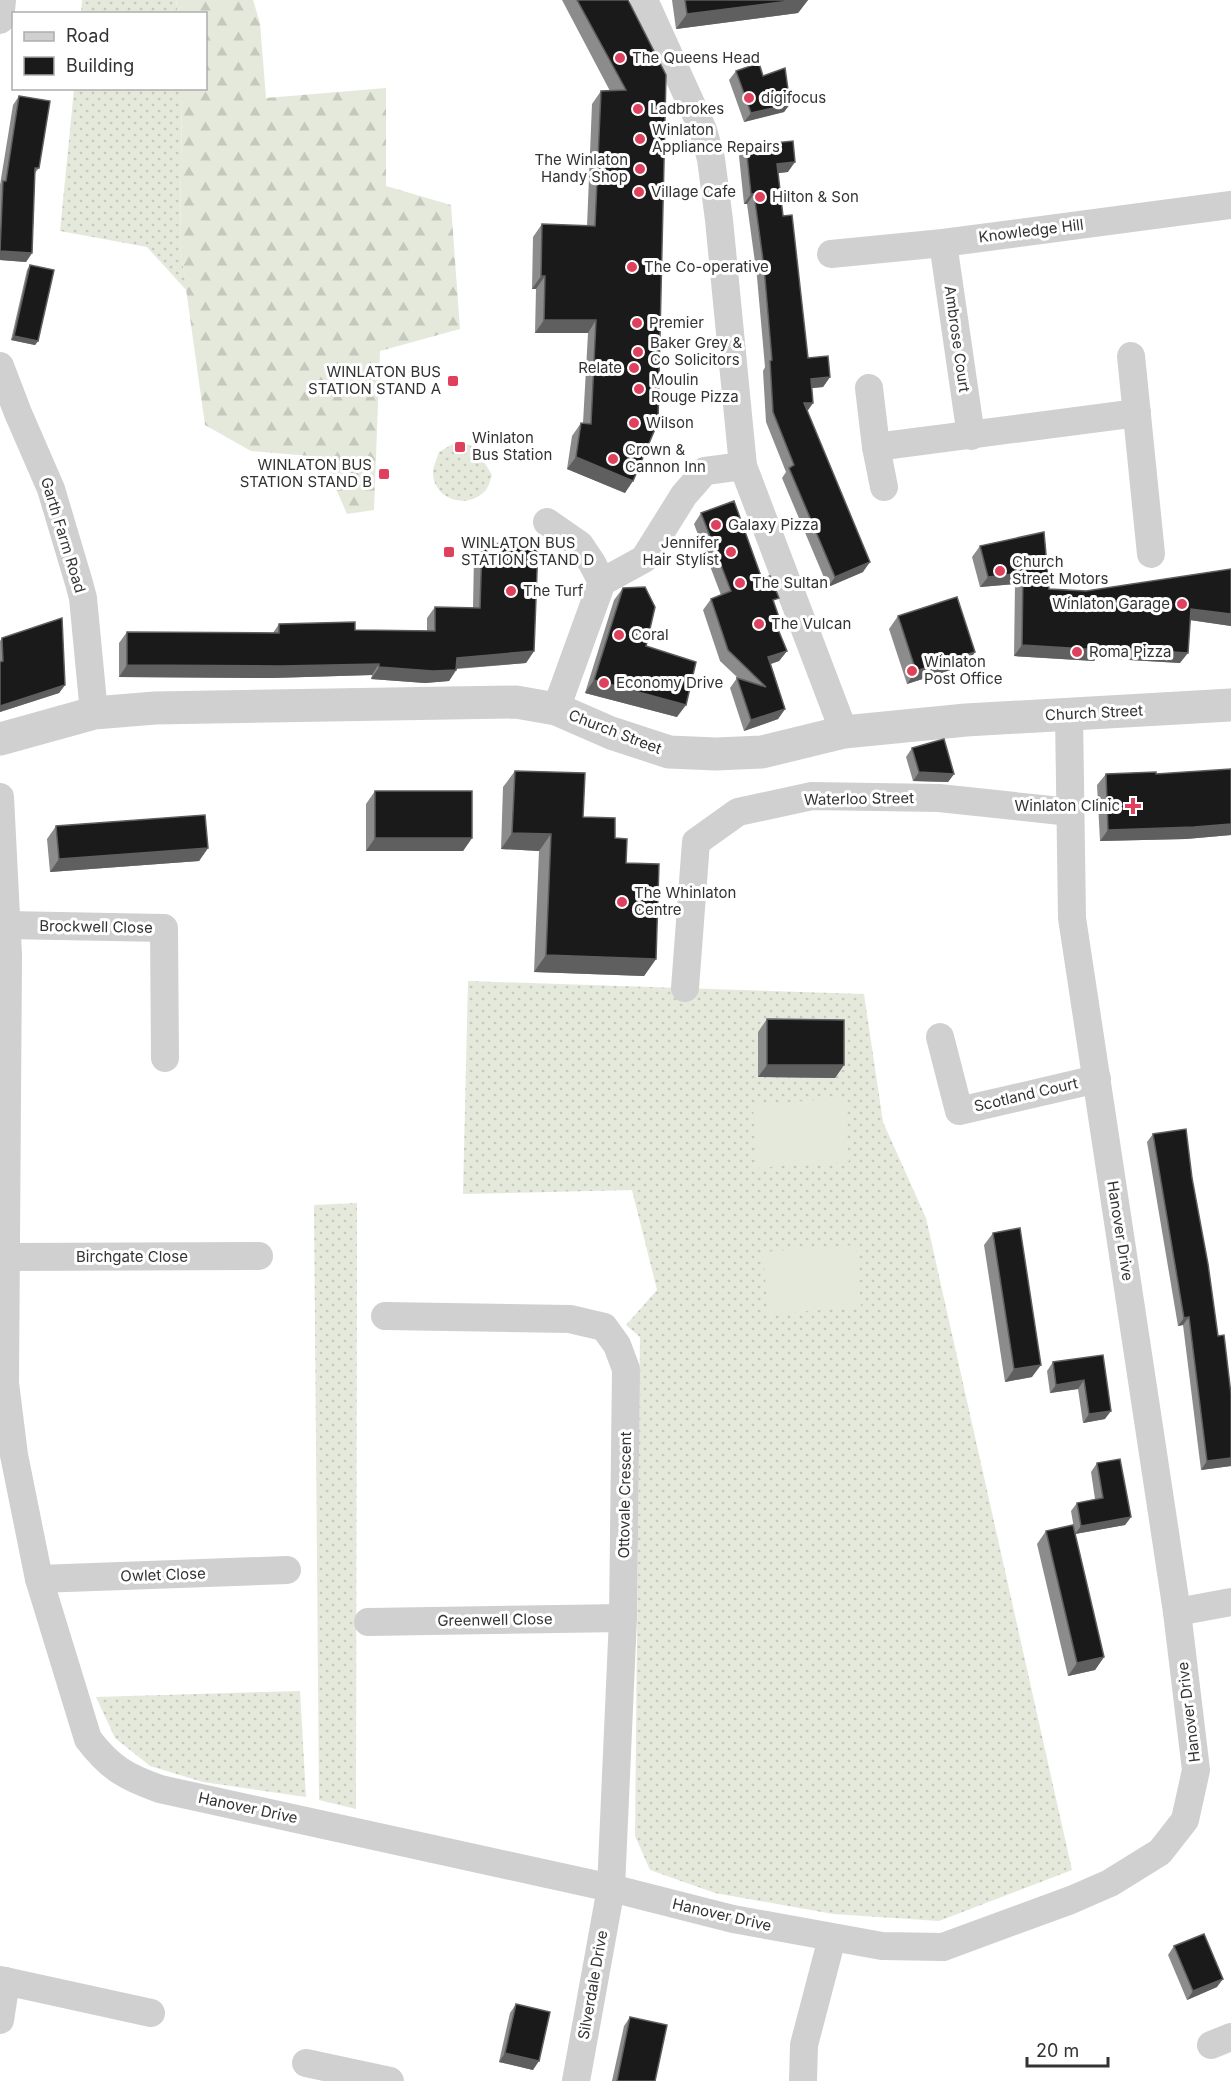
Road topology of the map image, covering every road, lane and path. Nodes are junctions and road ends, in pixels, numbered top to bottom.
1 (2, 0) edge
2 (644, 0) edge
3 (0, 20) edge
4 (1231, 205) edge
5 (943, 243) junction
6 (831, 254) dead end
7 (1131, 356) dead end
8 (0, 366) edge
9 (869, 388) dead end
10 (1137, 413) junction
11 (971, 436) junction
12 (876, 447) junction
13 (743, 466) junction
14 (884, 487) dead end
15 (547, 522) dead end
16 (1151, 554) dead end
17 (602, 582) junction
18 (1231, 705) edge
19 (556, 709) junction
20 (1069, 714) junction
21 (82, 717) junction
22 (844, 732) junction
23 (0, 739) edge
24 (0, 796) edge
25 (1070, 812) junction
26 (6, 925) junction
27 (685, 988) dead end
28 (940, 1037) dead end
29 (165, 1058) dead end
30 (1097, 1079) junction
31 (258, 1256) dead end
32 (6, 1257) junction
33 (385, 1316) dead end
34 (7, 1455) edge
35 (287, 1570) dead end
36 (39, 1579) junction
37 (1231, 1602) edge
38 (1177, 1612) junction
39 (623, 1618) junction
40 (368, 1622) dead end
41 (611, 1888) junction
42 (832, 1938) junction
43 (3, 1981) edge
44 (151, 2013) dead end
45 (0, 2020) edge
46 (306, 2063) dead end
47 (390, 2081) edge
48 (576, 2081) edge
49 (803, 2081) edge

1 - 3 street
2 - 13 street
4 - 5 street, Knowledge Hill
5 - 6 street, Knowledge Hill
5 - 11 street, Ambrose Court
7 - 10 street
8 - 21 street, Garth Farm Road
9 - 12 street
10 - 11 street
10 - 16 street
11 - 12 street
12 - 14 street
13 - 17 street
13 - 22 street
15 - 17 street
17 - 19 street
18 - 20 street, Church Street
19 - 21 street, Church Street
19 - 22 street, Church Street
20 - 22 street, Church Street
20 - 25 street, Hanover Drive
21 - 23 street, Church Street
24 - 26 street, Hanover Drive
25 - 27 street, Waterloo Street
25 - 30 street, Hanover Drive
26 - 29 street, Brockwell Close
26 - 32 street, Hanover Drive
28 - 30 street, Scotland Court
30 - 38 street, Hanover Drive
31 - 32 street, Birchgate Close
32 - 34 street, Hanover Drive
33 - 39 street, Ottovale Crescent
34 - 36 street, Hanover Drive
35 - 36 street, Owlet Close
36 - 41 street, Hanover Drive
37 - 38 street
38 - 42 street, Hanover Drive
39 - 40 street, Greenwell Close
39 - 41 street, Ottovale Crescent
41 - 42 street, Hanover Drive
41 - 48 street, Silverdale Drive
42 - 49 street
43 - 44 street
43 - 45 street
46 - 47 street

